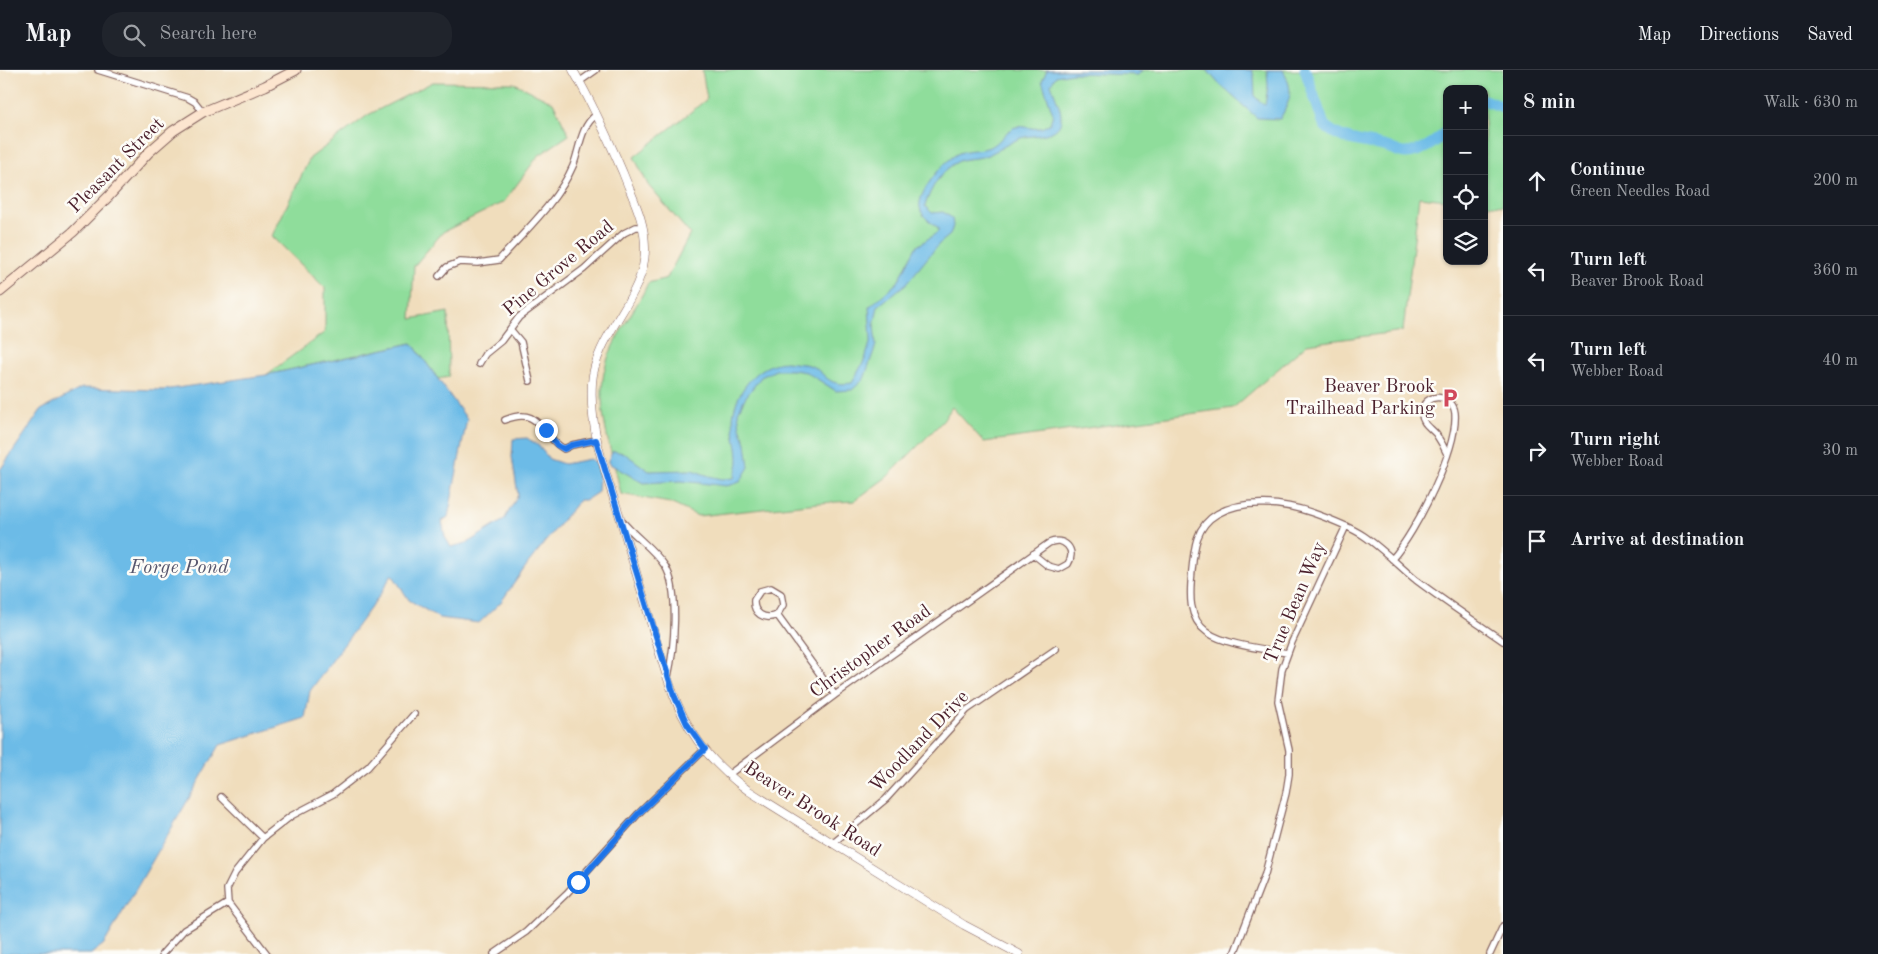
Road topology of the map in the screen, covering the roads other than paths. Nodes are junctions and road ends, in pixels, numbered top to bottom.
1 (98, 70) edge
2 (296, 70) edge
3 (573, 70) edge
4 (596, 70) edge
5 (580, 82) junction
6 (203, 112) junction
7 (596, 115) junction
8 (643, 227) junction
9 (439, 276) dead end
10 (0, 292) edge
11 (510, 329) junction
12 (479, 364) dead end
13 (530, 381) dead end
14 (505, 420) dead end
15 (597, 443) junction
16 (1447, 454) junction
17 (620, 519) junction
18 (1346, 526) junction
19 (1033, 554) junction
20 (1392, 559) junction
21 (777, 615) junction
22 (1503, 641) edge
23 (1056, 649) dead end
24 (1287, 653) junction
25 (668, 677) junction
26 (835, 696) junction
27 (414, 714) dead end
28 (705, 749) junction
29 (728, 775) junction
30 (221, 797) dead end
31 (263, 838) junction
32 (832, 844) junction
33 (228, 903) junction
34 (1503, 926) edge
35 (162, 954) edge
36 (267, 954) edge
37 (494, 954) edge
38 (1019, 954) edge
39 (1234, 954) edge
40 (1490, 954) edge

1 - 6 street
2 - 6 main road, Pleasant Street
3 - 5 street, Beaver Brook Road
4 - 5 street
5 - 7 street, Beaver Brook Road
6 - 10 main road, Pleasant Street
7 - 8 street, Beaver Brook Road
7 - 9 street
8 - 11 street, Pine Grove Road
8 - 15 street, Beaver Brook Road
11 - 12 street, Pine Grove Road
11 - 13 street
14 - 15 street
15 - 17 street, Beaver Brook Road
16 - 16 street
16 - 20 street
17 - 25 street, Beaver Brook Road
17 - 25 street
18 - 20 street
18 - 24 street, True Bean Way
18 - 24 street
19 - 19 street, Christopher Road
19 - 26 street, Christopher Road
20 - 22 street
21 - 21 street
21 - 26 street
23 - 32 street, Woodland Drive
24 - 39 street, True Bean Way
25 - 28 street, Beaver Brook Road
26 - 29 street, Christopher Road
27 - 31 street
28 - 29 street, Beaver Brook Road
28 - 37 street
29 - 32 street, Beaver Brook Road
30 - 31 street
31 - 33 street
32 - 38 street, Beaver Brook Road
33 - 35 street
33 - 36 street
34 - 40 street

